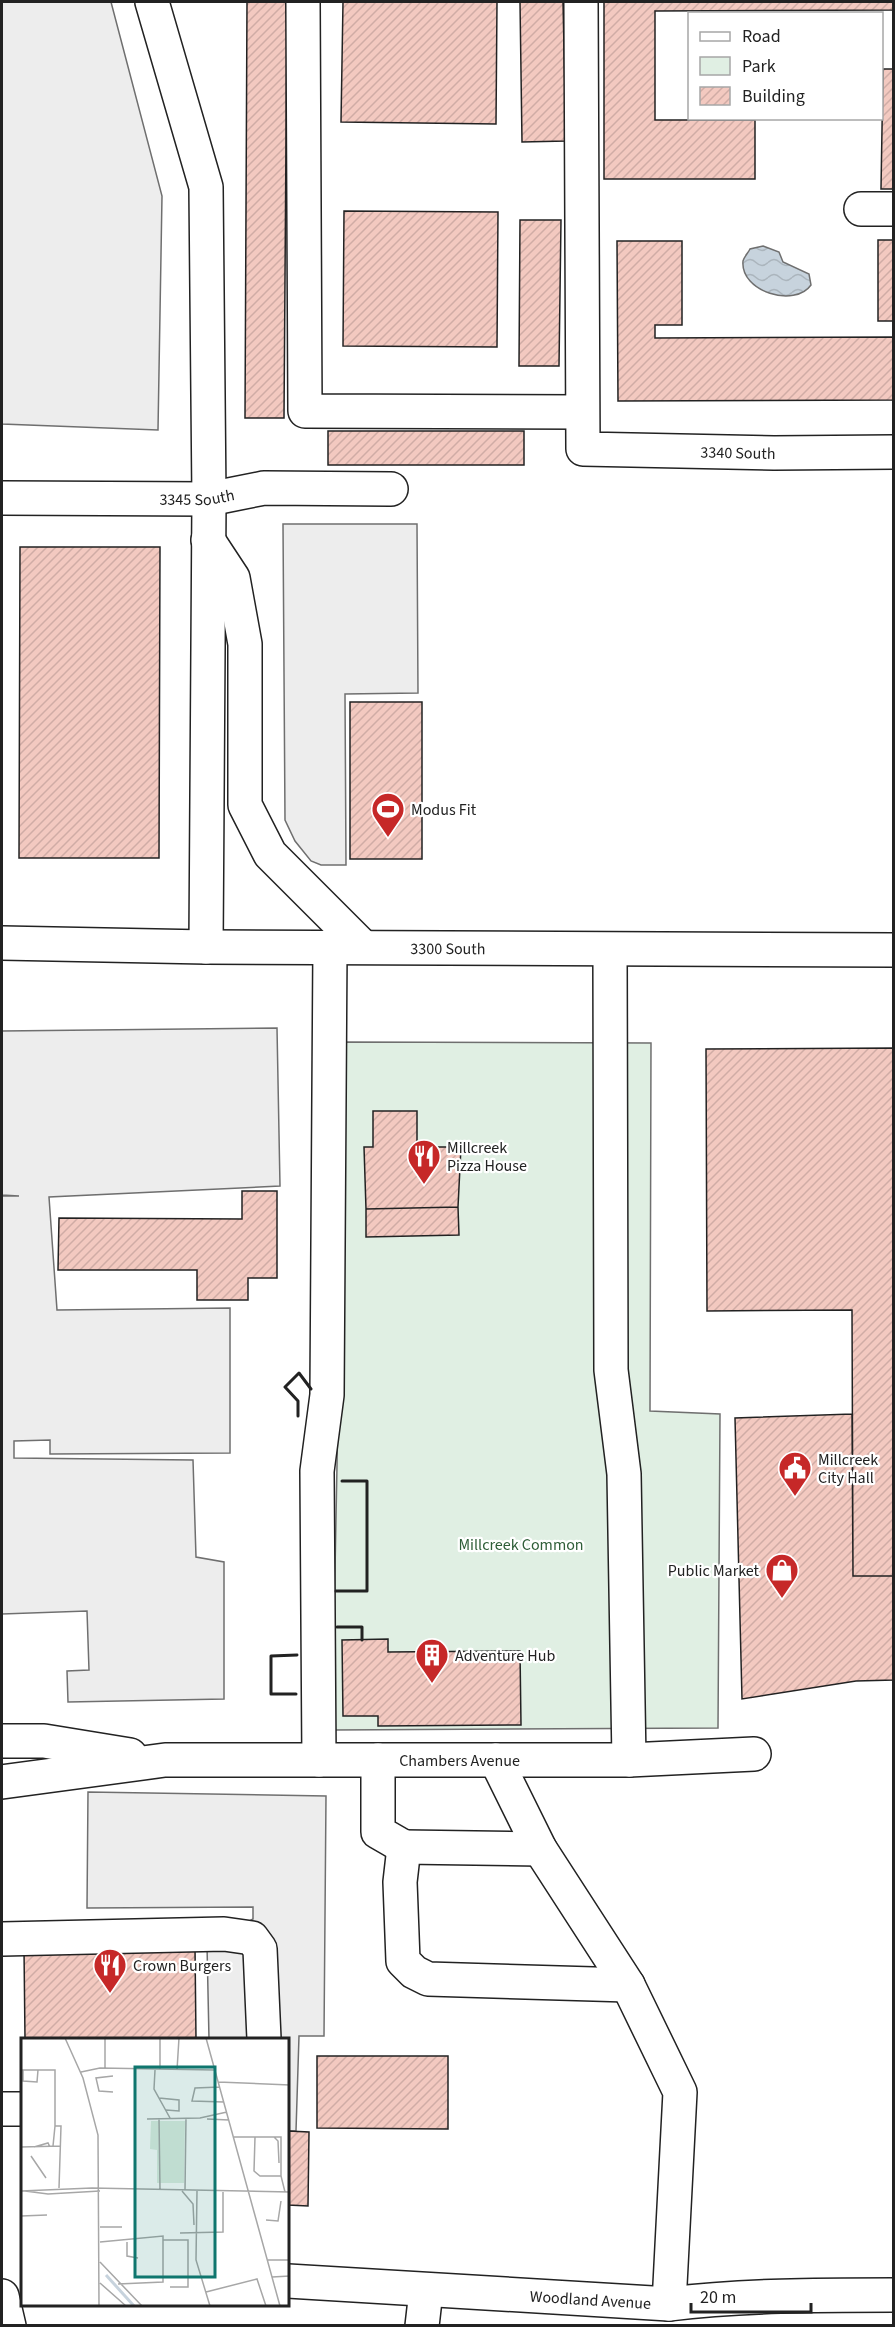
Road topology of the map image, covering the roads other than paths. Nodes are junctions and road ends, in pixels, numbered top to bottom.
1 (152, 2) edge
2 (303, 2) edge
3 (581, 2) edge
4 (861, 209) dead end
5 (894, 209) edge
6 (582, 412) junction
7 (894, 452) edge
8 (391, 489) dead end
9 (2, 498) edge
10 (209, 499) junction
11 (208, 540) junction
12 (2, 943) edge
13 (206, 946) junction
14 (330, 947) junction
15 (363, 947) junction
16 (609, 950) junction
17 (894, 950) edge
18 (2, 1741) edge
19 (754, 1754) dead end
20 (165, 1760) junction
21 (319, 1760) junction
22 (378, 1760) junction
23 (496, 1760) junction
24 (629, 1760) junction
25 (2, 1782) edge
26 (404, 1847) junction
27 (540, 1848) junction
28 (2, 1939) edge
29 (628, 1985) junction
30 (264, 2038) edge
31 (2, 2109) edge
32 (21, 2109) edge
33 (290, 2281) edge
34 (21, 2289) edge
35 (426, 2290) junction
36 (2, 2295) edge
37 (894, 2295) edge
38 (669, 2304) junction
39 (614, 2313) edge
40 (9, 2325) edge
41 (422, 2325) edge

1 - 10 street
2 - 6 street
3 - 6 street
4 - 5 street
6 - 7 street, 3340 South
8 - 10 street, 3345 South
9 - 10 street, 3345 South
10 - 11 street
11 - 13 street
11 - 15 street
12 - 13 street, 3300 South
13 - 14 street, 3300 South
14 - 15 street, 3300 South
14 - 21 street
15 - 16 street, 3300 South
16 - 17 street, 3300 South
16 - 24 street
18 - 20 street, Chambers Avenue
19 - 24 street, Chambers Avenue
20 - 21 street, Chambers Avenue
20 - 25 street, Chambers Avenue
21 - 22 street, Chambers Avenue
22 - 23 street, Chambers Avenue
22 - 26 street
23 - 24 street, Chambers Avenue
23 - 27 street
26 - 27 street
26 - 29 street
27 - 29 street
28 - 30 street
29 - 38 street
31 - 32 street
33 - 35 street, Woodland Avenue
34 - 36 street
35 - 39 street, Woodland Avenue
35 - 41 street
36 - 40 street
37 - 38 street, Woodland Avenue
38 - 39 street, Woodland Avenue

